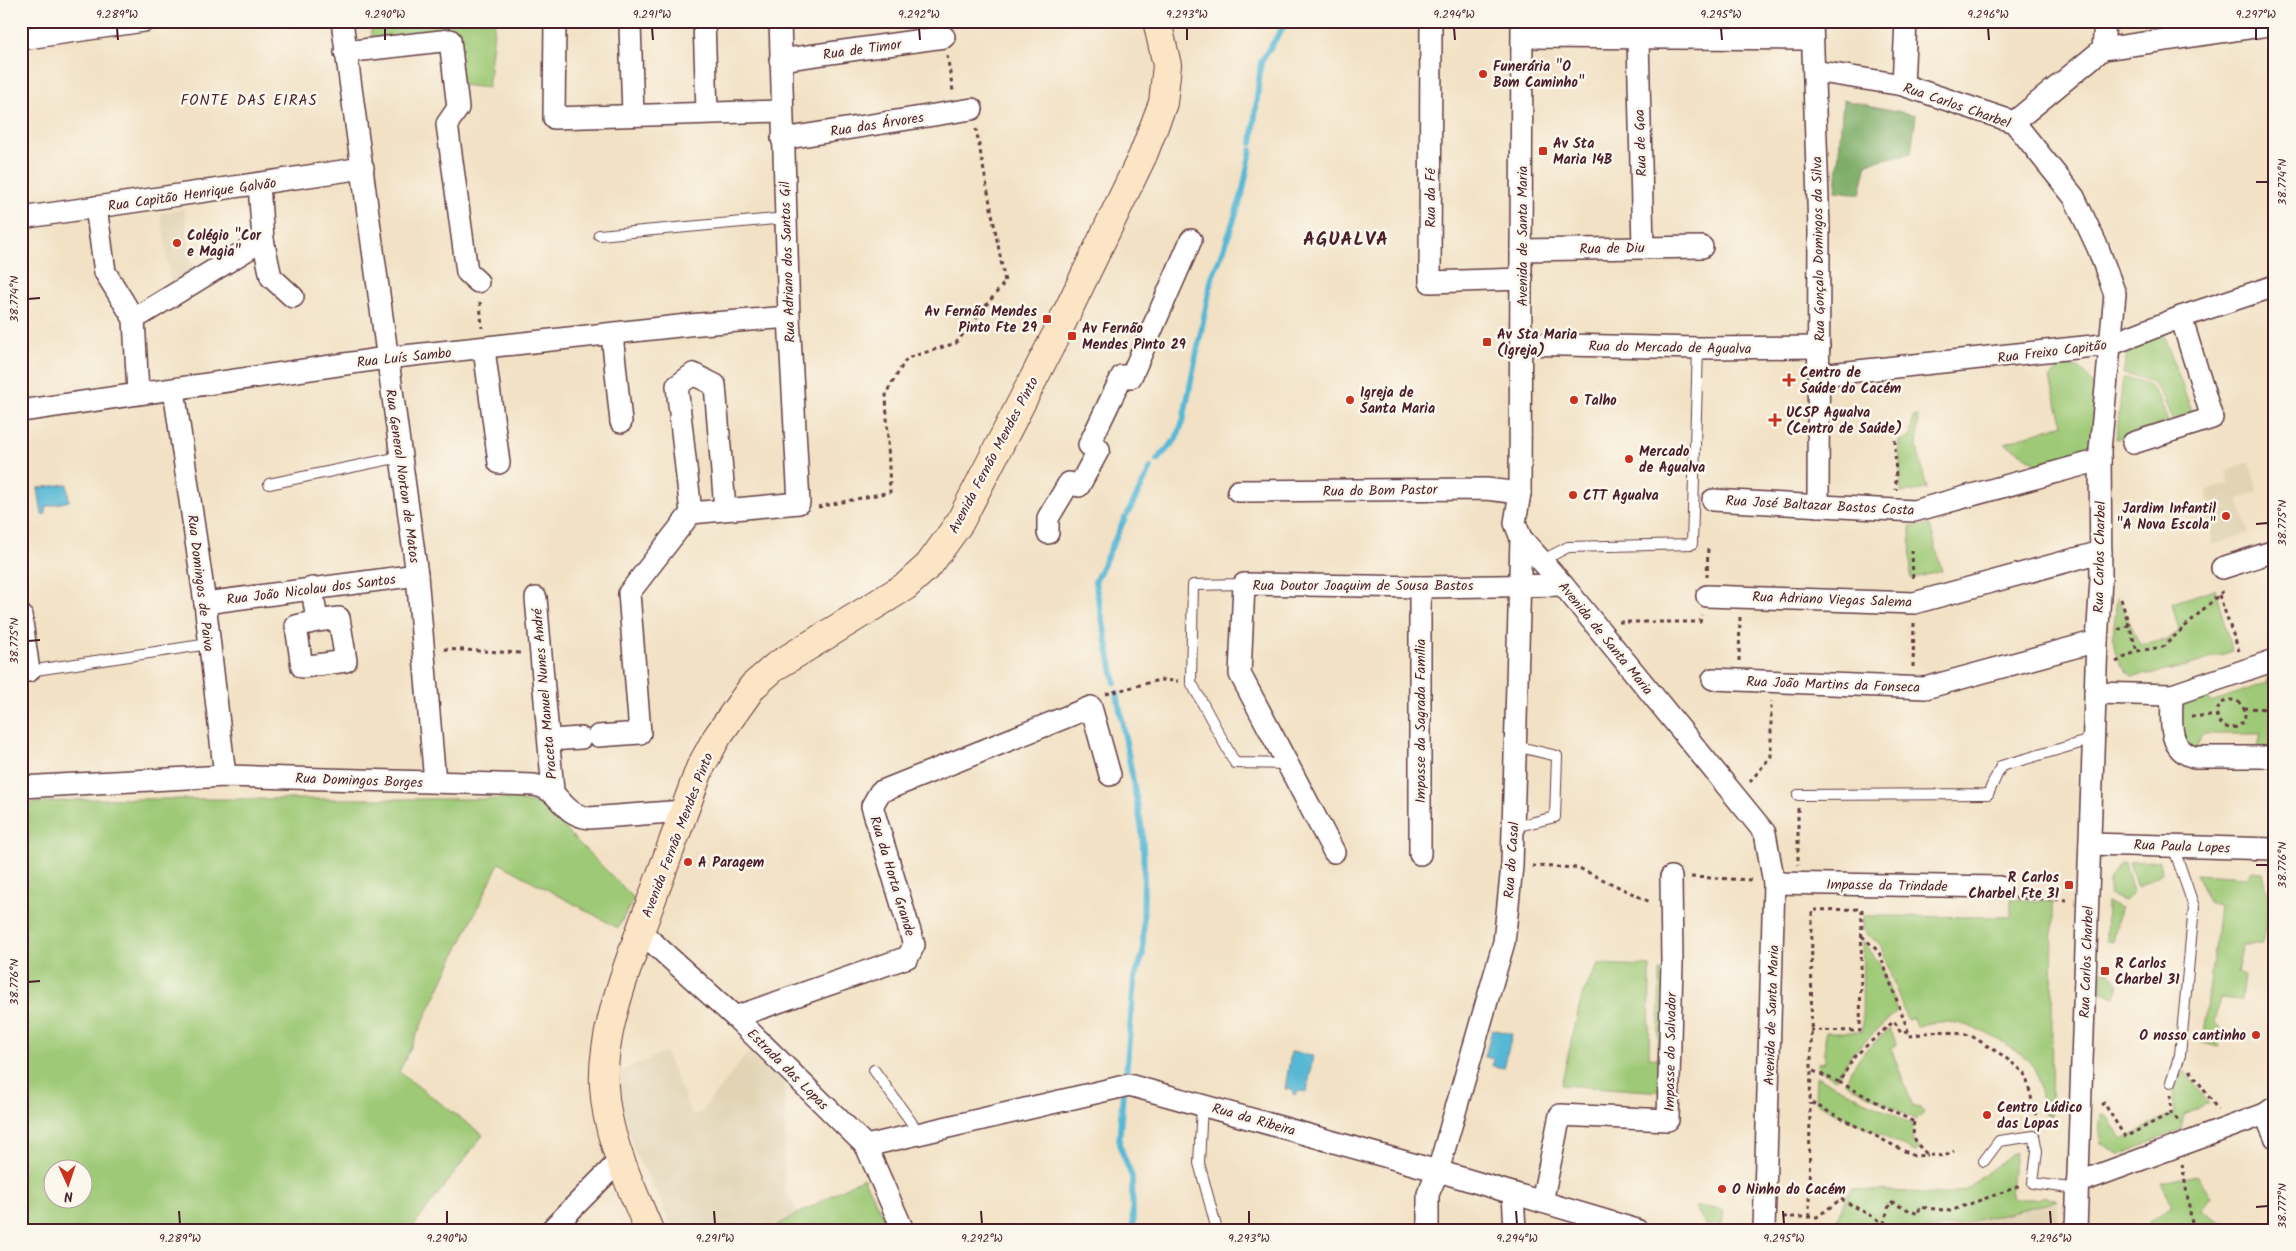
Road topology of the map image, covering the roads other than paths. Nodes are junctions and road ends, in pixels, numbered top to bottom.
1 (144, 21) edge
2 (342, 21) edge
3 (555, 21) edge
4 (704, 21) edge
5 (780, 21) edge
6 (1156, 21) edge
7 (1430, 21) edge
8 (1906, 21) edge
9 (2105, 21) edge
10 (2275, 24) edge
11 (76, 26) edge
12 (630, 26) dead end
13 (1523, 29) edge
14 (1812, 30) edge
15 (944, 37) road end
16 (1638, 38) junction
17 (21, 39) edge
18 (2103, 49) junction
19 (345, 52) junction
20 (780, 60) junction
21 (1814, 71) junction
22 (1903, 85) junction
23 (964, 110) road end
24 (782, 111) junction
25 (707, 112) junction
26 (633, 115) junction
27 (2014, 122) junction
28 (782, 139) junction
29 (363, 168) junction
30 (259, 185) junction
31 (96, 208) junction
32 (21, 218) edge
33 (786, 218) junction
34 (599, 235) dead end
35 (263, 240) junction
36 (1191, 240) dead end
37 (1702, 247) dead end
38 (1643, 248) junction
39 (1521, 250) junction
40 (1522, 279) junction
41 (478, 282) road end
42 (2275, 286) edge
43 (293, 297) dead end
44 (789, 317) junction
45 (2181, 317) junction
46 (134, 320) junction
47 (612, 334) junction
48 (1521, 344) junction
49 (2112, 344) junction
50 (1819, 347) junction
51 (1698, 348) junction
52 (484, 349) junction
53 (386, 358) junction
54 (1820, 375) junction
55 (174, 390) junction
56 (138, 393) junction
57 (21, 411) edge
58 (620, 422) dead end
59 (2133, 443) dead end
60 (400, 457) junction
61 (2100, 460) junction
62 (500, 463) dead end
63 (269, 484) dead end
64 (1238, 491) dead end
65 (1520, 493) junction
66 (1713, 500) dead end
67 (1818, 506) junction
68 (725, 509) junction
69 (691, 513) junction
70 (1048, 533) dead end
71 (1521, 538) junction
72 (2275, 551) edge
73 (2101, 552) junction
74 (1541, 560) junction
75 (2222, 568) road end
76 (417, 575) junction
77 (1244, 584) junction
78 (1563, 585) junction
79 (1519, 586) junction
80 (1420, 587) junction
81 (312, 588) junction
82 (1707, 596) road end
83 (536, 598) dead end
84 (205, 603) junction
85 (21, 615) edge
86 (317, 621) dead end
87 (2097, 641) junction
88 (209, 644) junction
89 (2275, 660) edge
90 (29, 671) joint
91 (1713, 679) dead end
92 (2096, 683) junction
93 (2172, 695) junction
94 (2094, 739) junction
95 (549, 740) junction
96 (1515, 746) junction
97 (2275, 754) edge
98 (1288, 764) junction
99 (1110, 775) dead end
100 (225, 776) junction
101 (435, 782) junction
102 (21, 787) edge
103 (552, 791) junction
104 (1798, 795) road end
105 (684, 811) junction
106 (1514, 827) junction
107 (2090, 844) junction
108 (2173, 846) junction
109 (2275, 849) edge
110 (1334, 852) dead end
111 (1420, 854) dead end
112 (1678, 877) road end
113 (1774, 883) junction
114 (2000, 886) road end
115 (640, 932) junction
116 (735, 1017) junction
117 (874, 1070) dead end
118 (2171, 1086) road end
119 (1202, 1104) junction
120 (2270, 1110) edge
121 (919, 1133) junction
122 (2275, 1137) edge
123 (866, 1146) junction
124 (620, 1160) junction
125 (1984, 1161) dead end
126 (1438, 1171) junction
127 (2077, 1186) junction
128 (1513, 1194) junction
129 (1542, 1202) junction
130 (1764, 1226) edge
131 (551, 1230) edge
132 (649, 1230) edge
133 (903, 1230) edge
134 (1217, 1230) edge
135 (1428, 1230) edge
136 (1515, 1230) edge
137 (1637, 1230) edge
138 (2076, 1230) edge

1 - 11 street
2 - 19 street, Rua General Norton de Matos
3 - 26 street
4 - 25 street
5 - 20 street, Rua Adriano dos Santos Gil
6 - 105 main road, Avenida Fernão Mendes Pinto
7 - 40 street, Rua da Fé
8 - 22 street
9 - 18 street
10 - 18 street
11 - 17 street
12 - 26 street
13 - 16 street
13 - 39 street, Avenida de Santa Maria
14 - 16 street
14 - 21 street, Rua Gonçalo Domingos da Silva
15 - 20 street, Rua de Timor
16 - 38 street, Rua de Goa
18 - 27 street
19 - 29 street, Rua General Norton de Matos
19 - 41 street
20 - 24 street, Rua Adriano dos Santos Gil
21 - 22 street, Rua Carlos Charbel
21 - 50 street, Rua Gonçalo Domingos da Silva
22 - 27 street, Rua Carlos Charbel
23 - 28 street, Rua das Árvores
24 - 25 street
24 - 28 street, Rua Adriano dos Santos Gil
25 - 26 street
27 - 49 street, Rua Carlos Charbel
28 - 33 street, Rua Adriano dos Santos Gil
29 - 30 street, Rua Capitão Henrique Galvão
29 - 53 street, Rua General Norton de Matos
30 - 31 street, Rua Capitão Henrique Galvão
30 - 35 street
31 - 32 street, Rua Capitão Henrique Galvão
31 - 46 street
33 - 34 lane
33 - 44 street, Rua Adriano dos Santos Gil
35 - 43 street
35 - 46 street
36 - 70 street
37 - 38 street, Rua de Diu
38 - 39 street, Rua de Diu
39 - 40 street, Avenida de Santa Maria
40 - 48 street, Avenida de Santa Maria
42 - 45 street, Rua Freixo Capitão
44 - 47 street, Rua Luís Sambo
44 - 68 street, Rua Adriano dos Santos Gil
45 - 49 street, Rua Freixo Capitão
45 - 59 street
46 - 56 street
47 - 52 street, Rua Luís Sambo
47 - 58 street
48 - 51 street, Rua do Mercado de Agualva
48 - 65 street, Avenida de Santa Maria
49 - 54 street, Rua Freixo Capitão
49 - 61 street, Rua Carlos Charbel
50 - 51 street, Rua do Mercado de Agualva
50 - 54 street, Rua Gonçalo Domingos da Silva
51 - 74 lane
52 - 53 street, Rua Luís Sambo
52 - 62 street
53 - 55 street, Rua Luís Sambo
53 - 60 street, Rua General Norton de Matos
54 - 67 street, Rua Gonçalo Domingos da Silva
55 - 56 street, Rua Luís Sambo
55 - 84 street, Rua Domingos de Paiva
56 - 57 street, Rua Luís Sambo
60 - 63 lane
60 - 76 street, Rua General Norton de Matos
61 - 67 street, Rua José Baltazar Bastos Costa
61 - 73 street, Rua Carlos Charbel
64 - 65 street, Rua do Bom Pastor
65 - 71 street, Avenida de Santa Maria
66 - 67 street, Rua José Baltazar Bastos Costa
68 - 69 street
68 - 69 street
69 - 95 street
71 - 74 street, Avenida de Santa Maria
71 - 79 street, Rua do Casal
72 - 75 street
73 - 82 street, Rua Adriano Viegas Salema
73 - 87 street, Rua Carlos Charbel
74 - 78 street, Avenida de Santa Maria
76 - 81 street, Rua João Nicolau dos Santos
76 - 101 street, Rua General Norton de Matos
77 - 80 street, Rua Doutor Joaquim de Sousa Bastos
77 - 98 street, Rua Doutor Joaquim de Sousa Bastos
77 - 98 lane
78 - 79 street, Rua Doutor Joaquim de Sousa Bastos
78 - 113 street, Avenida de Santa Maria
79 - 80 street, Rua Doutor Joaquim de Sousa Bastos
79 - 96 street, Rua do Casal
80 - 111 street, Impasse da Sagrada Família
81 - 84 street, Rua João Nicolau dos Santos
81 - 86 street
83 - 95 street, Praceta Manuel Nunes André
84 - 88 street, Rua Domingos de Paiva
85 - 90 street
87 - 91 street, Rua João Martins da Fonseca
87 - 92 street, Rua Carlos Charbel
88 - 90 lane
88 - 100 street, Rua Domingos de Paiva
89 - 93 street
92 - 93 street
92 - 94 street, Rua Carlos Charbel
93 - 97 street
94 - 104 lane
94 - 107 street, Rua Carlos Charbel
95 - 103 street, Praceta Manuel Nunes André
96 - 106 street, Rua do Casal
96 - 106 lane
98 - 110 street, Rua Doutor Joaquim de Sousa Bastos
99 - 116 street, Rua da Horta Grande
100 - 101 street, Rua Domingos Borges
100 - 102 street, Rua Domingos Borges
101 - 103 street, Rua Domingos Borges
103 - 105 street
105 - 115 main road, Avenida Fernão Mendes Pinto
106 - 126 street, Rua do Casal
107 - 108 street, Rua Paula Lopes
107 - 127 street, Rua Carlos Charbel
108 - 109 street, Rua Paula Lopes
108 - 118 lane
112 - 129 street, Impasse do Salvador
113 - 114 street, Impasse da Trindade
113 - 130 street, Avenida de Santa Maria
115 - 116 street, Estrada das Lopas
115 - 124 main road, Avenida Fernão Mendes Pinto
116 - 123 street, Estrada das Lopas
117 - 121 lane
119 - 121 street, Rua da Ribeira
119 - 126 street, Rua da Ribeira
119 - 134 lane
120 - 122 street
120 - 127 street
121 - 123 street, Rua da Ribeira
123 - 133 street, Estrada das Lopas
124 - 131 street
124 - 132 main road, Avenida Fernão Mendes Pinto
125 - 127 lane
126 - 128 street, Rua da Ribeira
126 - 135 street, Rua do Casal
127 - 138 street, Rua Carlos Charbel
128 - 129 street, Rua da Ribeira
128 - 136 street
129 - 137 street, Rua da Ribeira

